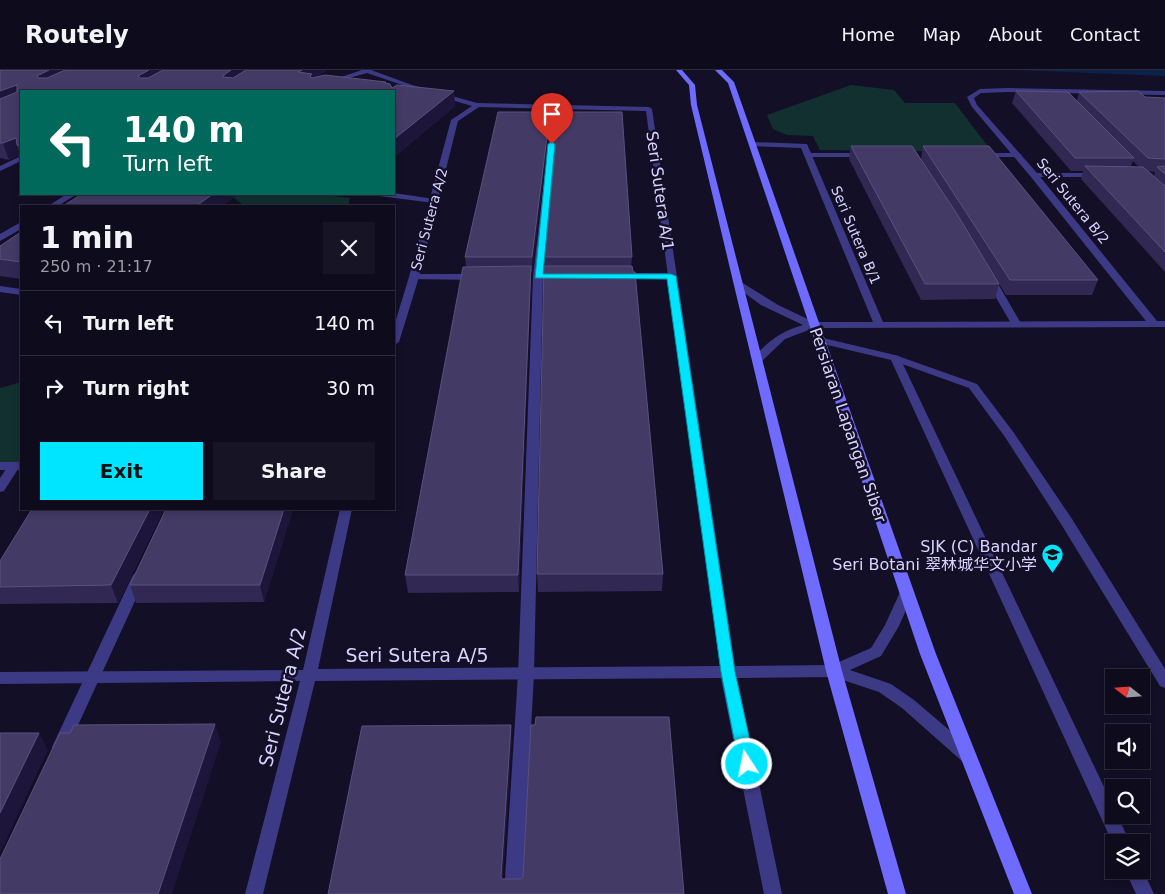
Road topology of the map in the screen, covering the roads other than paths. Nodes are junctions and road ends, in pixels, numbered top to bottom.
1 (366, 70) edge
2 (679, 70) edge
3 (718, 70) edge
4 (410, 86) junction
5 (319, 90) edge
6 (1058, 91) junction
7 (403, 92) edge
8 (1151, 93) junction
9 (1165, 93) edge
10 (1065, 98) edge
11 (1165, 104) edge
12 (477, 105) junction
13 (556, 106) junction
14 (752, 144) junction
15 (874, 155) edge
16 (970, 155) edge
17 (1018, 155) junction
18 (808, 156) junction
19 (20, 159) edge
20 (0, 169) edge
21 (1034, 175) junction
22 (1102, 175) edge
23 (70, 195) edge
24 (387, 195) edge
25 (434, 201) junction
26 (54, 205) edge
27 (18, 227) edge
28 (0, 228) edge
29 (0, 238) edge
30 (983, 268) edge
31 (605, 276) edge
32 (671, 276) junction
33 (414, 277) junction
34 (490, 277) edge
35 (738, 284) junction
36 (0, 289) edge
37 (20, 292) edge
38 (1017, 324) junction
39 (1154, 324) junction
40 (1165, 324) edge
41 (813, 325) junction
42 (879, 325) junction
43 (395, 339) edge
44 (819, 340) junction
45 (895, 358) junction
46 (757, 360) junction
47 (0, 466) edge
48 (18, 466) edge
49 (0, 488) edge
50 (346, 510) edge
51 (146, 562) edge
52 (907, 592) junction
53 (834, 671) junction
54 (728, 672) junction
55 (526, 674) junction
56 (309, 676) junction
57 (0, 678) edge
58 (92, 678) junction
59 (1165, 682) edge
60 (969, 757) junction
61 (55, 759) edge
62 (1117, 834) edge
63 (1138, 879) edge
64 (254, 894) edge
65 (513, 894) edge
66 (773, 894) edge
67 (897, 894) edge
68 (1023, 894) edge
69 (1145, 894) edge

1 - 4 street
1 - 5 street
2 - 35 main road
3 - 14 main road, Persiaran Lapangan Siber
4 - 7 street
4 - 12 street
6 - 8 street
6 - 10 street
6 - 17 street, Seri Sutera B/2
8 - 9 street
8 - 11 street
12 - 13 street
12 - 25 street, Seri Sutera A/2
13 - 32 street, Seri Sutera A/1
13 - 55 street
14 - 18 street
14 - 41 main road, Persiaran Lapangan Siber
15 - 18 street
16 - 17 street
17 - 21 street, Seri Sutera B/2
18 - 42 street, Seri Sutera B/1
19 - 20 street
21 - 22 street
21 - 39 street, Seri Sutera B/2
23 - 26 street
24 - 25 street
25 - 33 street, Seri Sutera A/2
27 - 28 street
27 - 29 street
30 - 38 street
31 - 32 street
32 - 54 street, Seri Sutera A/1
33 - 34 street
33 - 43 street, Seri Sutera A/2
35 - 41 street
35 - 46 main road
36 - 37 street
38 - 39 street
38 - 42 street
39 - 40 street
41 - 42 street
41 - 44 main road, Persiaran Lapangan Siber
41 - 46 street
44 - 45 street
44 - 52 main road, Persiaran Lapangan Siber
45 - 59 street
45 - 62 street
46 - 53 main road
47 - 48 street
48 - 49 street
50 - 56 street, Seri Sutera A/2
51 - 58 street
52 - 53 street
52 - 60 main road, Persiaran Lapangan Siber
53 - 54 street, Seri Sutera A/5
53 - 60 street
53 - 67 main road
54 - 55 street, Seri Sutera A/5
54 - 66 street, Seri Sutera A/1
55 - 56 street, Seri Sutera A/5
55 - 65 street
56 - 58 street, Seri Sutera A/5
56 - 64 street, Seri Sutera A/2
57 - 58 street, Seri Sutera A/5
58 - 61 street
60 - 68 main road, Persiaran Lapangan Siber
63 - 69 street

